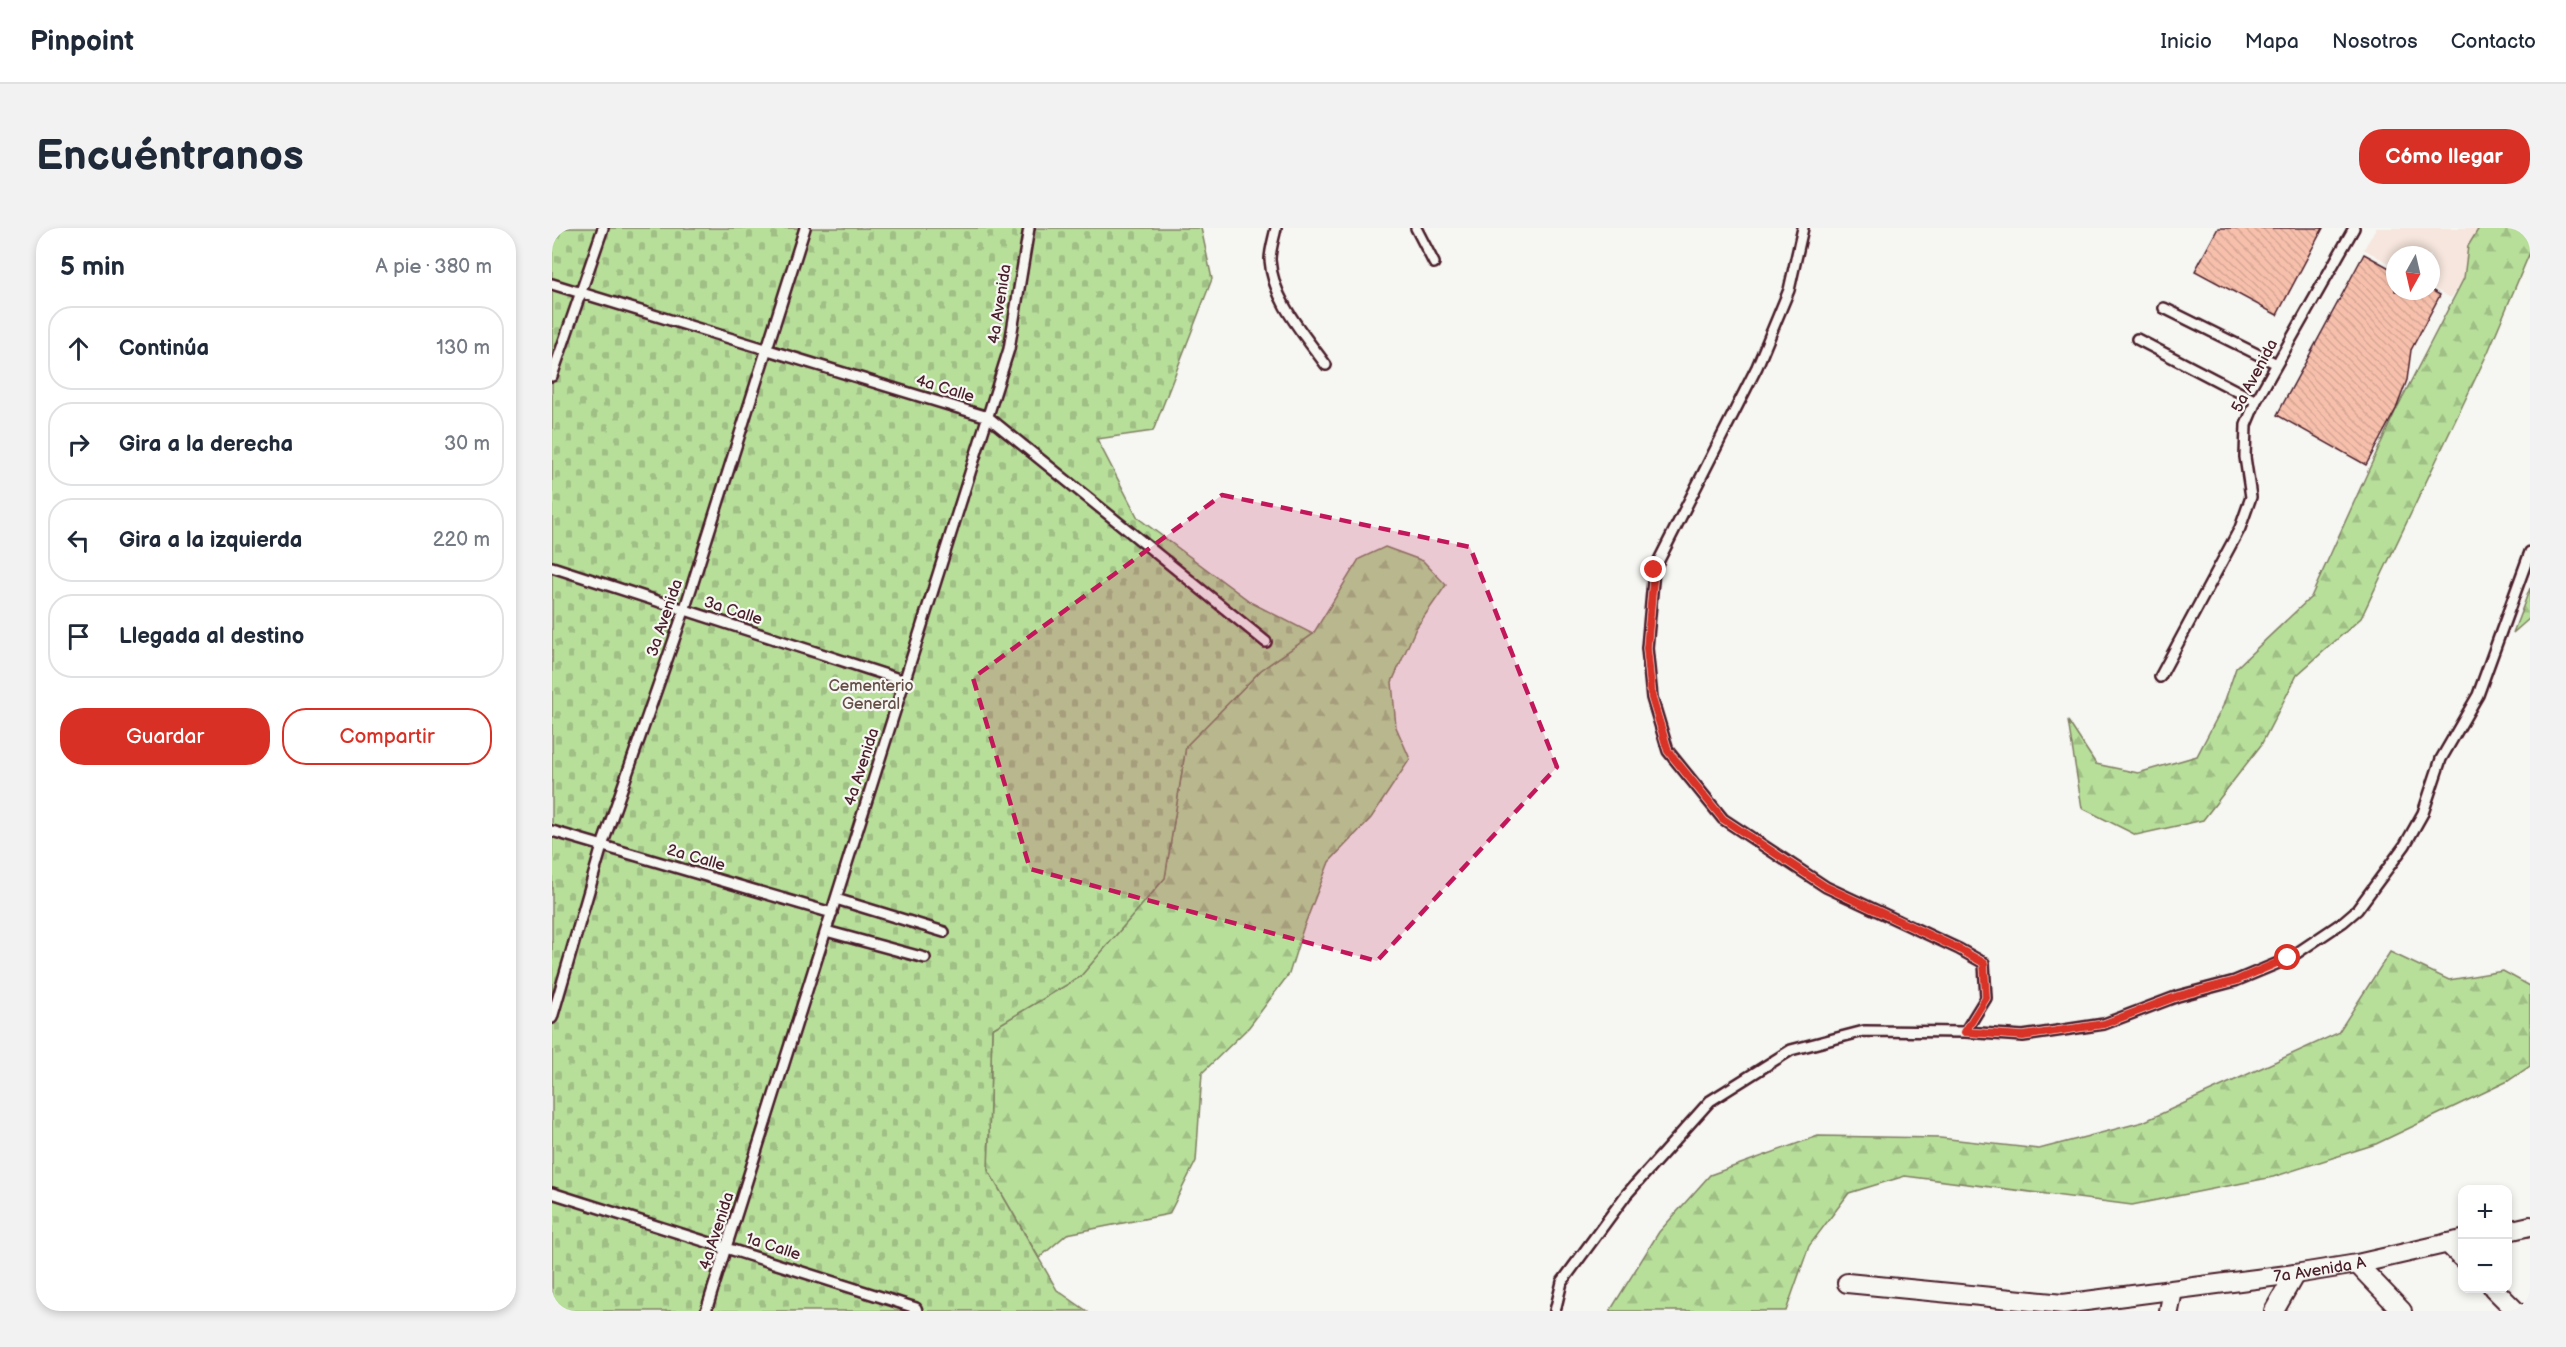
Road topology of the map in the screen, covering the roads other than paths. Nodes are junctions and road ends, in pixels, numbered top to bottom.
1 (603, 228) edge
2 (805, 228) edge
3 (1029, 228) edge
4 (1276, 228) edge
5 (1416, 228) edge
6 (1803, 228) edge
7 (2354, 228) edge
8 (1434, 263) dead end
9 (552, 284) edge
10 (581, 292) junction
11 (2164, 308) dead end
12 (2137, 339) dead end
13 (767, 349) junction
14 (2277, 364) junction
15 (1326, 365) dead end
16 (552, 376) edge
17 (2256, 401) junction
18 (988, 417) junction
19 (2530, 552) edge
20 (552, 567) edge
21 (684, 611) junction
22 (1266, 642) dead end
23 (2160, 677) dead end
24 (905, 681) junction
25 (552, 831) edge
26 (602, 846) junction
27 (836, 899) junction
28 (832, 913) junction
29 (826, 931) junction
30 (944, 932) dead end
31 (925, 958) dead end
32 (552, 1018) edge
33 (1965, 1032) junction
34 (552, 1193) edge
35 (2530, 1226) edge
36 (2512, 1230) edge
37 (2455, 1241) edge
38 (727, 1248) junction
39 (2356, 1264) junction
40 (2295, 1274) junction
41 (1847, 1283) dead end
42 (2173, 1290) junction
43 (2498, 1293) edge
44 (2057, 1307) edge
45 (916, 1310) edge
46 (706, 1311) edge
47 (1555, 1311) edge
48 (2169, 1311) edge
49 (2274, 1311) edge
50 (2402, 1311) edge
51 (2516, 1311) edge

1 - 10 lane
2 - 13 lane, 3a Avenida
3 - 18 lane, 4a Avenida
4 - 15 lane
5 - 8 lane
6 - 33 lane
7 - 14 lane, 5a Avenida
9 - 10 lane, 4a Calle
10 - 13 lane, 4a Calle
10 - 16 lane
11 - 14 lane
12 - 17 lane
13 - 18 lane, 4a Calle
13 - 21 lane, 3a Avenida
14 - 17 lane, 5a Avenida
17 - 23 lane, 5a Avenida
18 - 22 lane, 4a Calle
18 - 24 lane, 4a Avenida
19 - 33 lane
20 - 21 lane, 3a Calle
21 - 24 lane, 3a Calle
21 - 26 lane, 3a Avenida
24 - 27 lane, 4a Avenida
25 - 26 lane, 2a Calle
26 - 28 lane, 2a Calle
26 - 32 lane, 3a Avenida
27 - 28 lane, 4a Avenida
27 - 30 lane
28 - 29 lane, 4a Avenida
29 - 31 lane
29 - 38 lane, 4a Avenida
33 - 47 lane
34 - 38 lane, 1a Calle
35 - 36 street
37 - 39 street, 7a Avenida A
38 - 45 lane, 1a Calle
38 - 46 lane, 4a Avenida
39 - 40 street, 7a Avenida A
39 - 50 street
40 - 42 street, 7a Avenida A
40 - 49 street
41 - 44 street, 7a Avenida A
42 - 44 street, 7a Avenida A
42 - 48 street
43 - 51 street

